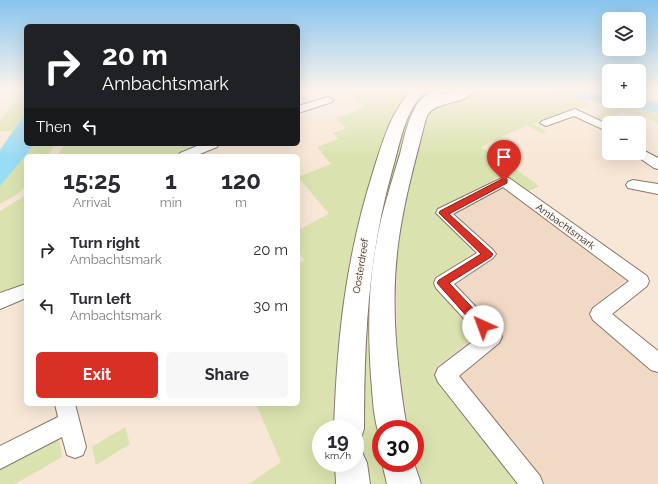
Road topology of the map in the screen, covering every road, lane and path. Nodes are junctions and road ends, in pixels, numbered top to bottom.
1 (412, 112) joint
2 (573, 113) edge
3 (576, 113) edge
4 (546, 123) dead end
5 (602, 126) edge
6 (212, 146) edge
7 (190, 154) edge
8 (646, 156) edge
9 (658, 164) edge
10 (633, 185) dead end
11 (658, 189) edge
12 (24, 292) edge
13 (0, 301) edge
14 (658, 363) edge
15 (67, 413) edge
16 (349, 420) edge
17 (391, 420) edge
18 (75, 447) dead end
19 (0, 458) edge
20 (352, 472) edge
21 (401, 472) edge
22 (353, 484) edge
23 (404, 484) edge
24 (532, 484) edge

1 - 16 main road, Oosterdreef
1 - 17 main road, Oosterdreef
2 - 4 street
3 - 5 street
6 - 7 street
8 - 9 street
10 - 11 street
12 - 13 street
14 - 24 street, Ambachtsmark
15 - 18 street
15 - 19 street
20 - 22 main road
21 - 23 main road

